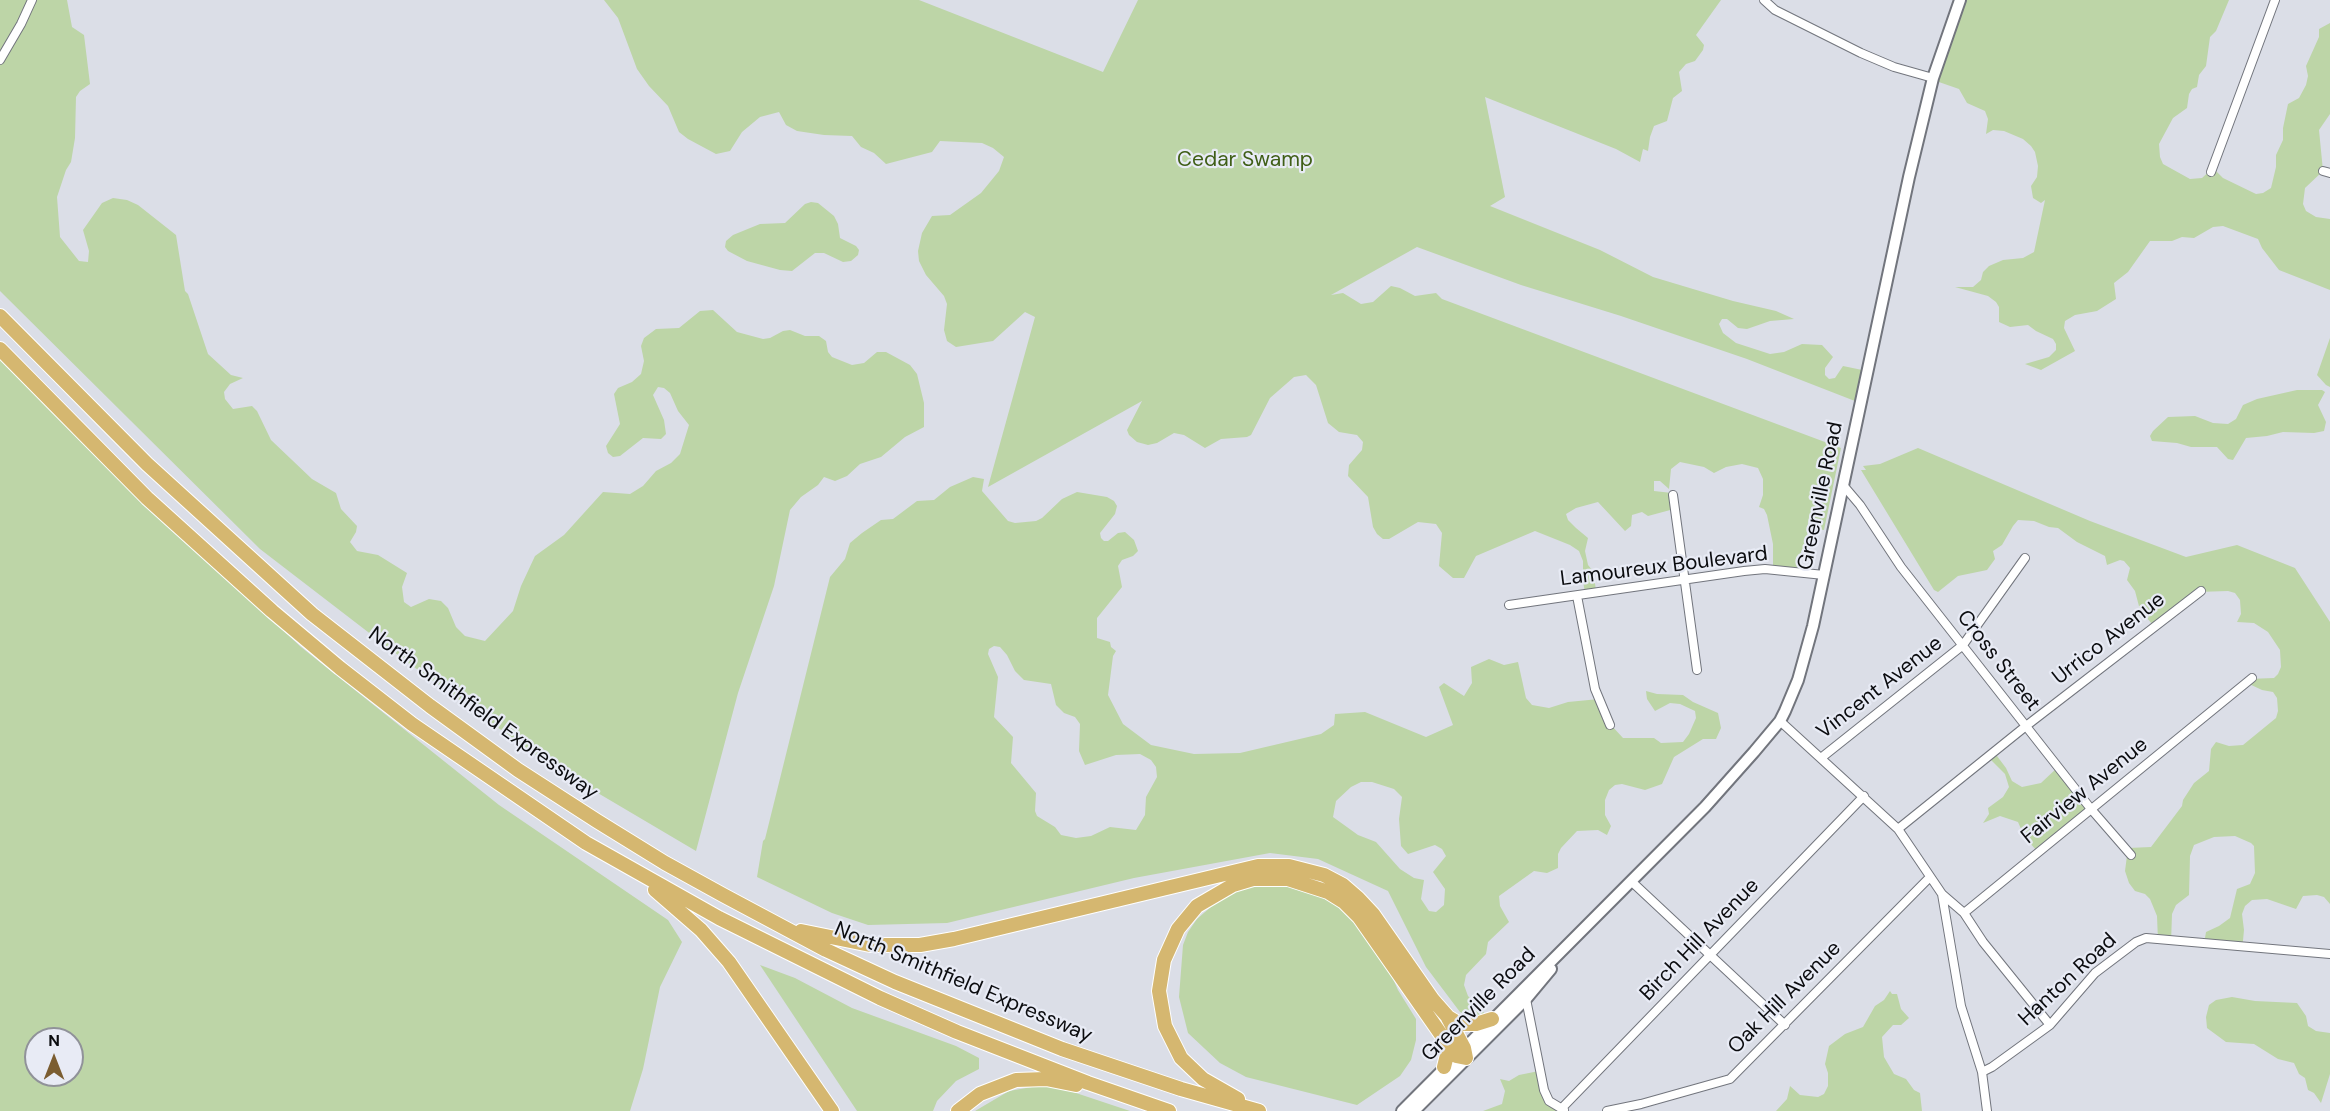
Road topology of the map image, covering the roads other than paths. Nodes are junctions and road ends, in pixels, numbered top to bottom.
1 (32, 0) edge
2 (1764, 0) edge
3 (1960, 0) edge
4 (2275, 0) edge
5 (0, 60) edge
6 (1933, 78) junction
7 (2211, 172) dead end
8 (0, 316) edge
9 (0, 349) edge
10 (1843, 485) junction
11 (1673, 495) dead end
12 (2025, 558) dead end
13 (1824, 575) junction
14 (1684, 579) junction
15 (2200, 591) dead end
16 (1577, 596) junction
17 (1509, 605) dead end
18 (1963, 645) junction
19 (1697, 670) dead end
20 (2252, 678) dead end
21 (1780, 721) junction
22 (1610, 725) dead end
23 (2026, 726) junction
24 (1821, 758) junction
25 (1864, 796) junction
26 (2091, 809) junction
27 (1898, 829) junction
28 (2131, 855) dead end
29 (628, 868) junction
30 (1930, 877) junction
31 (1632, 881) junction
32 (1942, 894) junction
33 (1964, 913) junction
34 (786, 927) junction
35 (1585, 929) junction
36 (2330, 954) edge
37 (1712, 955) junction
38 (1526, 999) junction
39 (1448, 1017) junction
40 (1492, 1019) junction
41 (1785, 1025) junction
42 (2050, 1025) junction
43 (1445, 1040) junction
44 (1462, 1054) junction
45 (1444, 1067) junction
46 (1982, 1072) junction
47 (1121, 1095) junction
48 (1563, 1110) edge
49 (832, 1111) edge
50 (958, 1111) edge
51 (1168, 1111) edge
52 (1258, 1111) edge
53 (1267, 1111) edge
54 (1402, 1111) edge
55 (1414, 1111) edge
56 (1607, 1111) edge
57 (1987, 1111) edge

1 - 5 street
2 - 6 street
3 - 6 main road, Greenville Road
4 - 7 street
6 - 10 main road, Greenville Road
8 - 34 highway, North Smithfield Expressway
9 - 29 highway, North Smithfield Expressway
10 - 13 main road, Greenville Road
10 - 18 street, Cross Street
11 - 14 street
12 - 18 street, Vincent Avenue
13 - 14 street, Lamoureux Boulevard
13 - 21 main road, Greenville Road
14 - 16 street, Lamoureux Boulevard
14 - 19 street
15 - 23 street, Urrico Avenue
16 - 17 street, Lamoureux Boulevard
16 - 22 street
18 - 23 street, Cross Street
18 - 24 street, Vincent Avenue
20 - 26 street, Fairview Avenue
21 - 24 street
21 - 31 main road, Greenville Road
23 - 26 street, Cross Street
23 - 27 street, Urrico Avenue
24 - 25 street
25 - 27 street
25 - 37 street, Birch Hill Avenue
26 - 28 street, Cross Street
26 - 33 street, Fairview Avenue
27 - 30 street
29 - 47 highway, North Smithfield Expressway
29 - 49 highway
30 - 32 street
30 - 41 street, Oak Hill Avenue
31 - 35 main road, Greenville Road
31 - 37 street
32 - 33 street
32 - 46 street
33 - 42 street
34 - 39 highway
34 - 52 highway, North Smithfield Expressway
35 - 38 main road, Greenville Road
35 - 40 main road, Greenville Road
36 - 42 street, Hanton Road
37 - 41 street
37 - 48 street, Birch Hill Avenue
38 - 44 main road, Greenville Road
38 - 48 street
39 - 40 highway
39 - 44 highway
40 - 44 main road, Greenville Road
41 - 56 street, Oak Hill Avenue
42 - 46 street, Hanton Road
43 - 44 highway
43 - 45 highway
43 - 53 highway
44 - 45 main road, Greenville Road
44 - 55 main road, Greenville Road
45 - 54 main road, Greenville Road
46 - 57 street
47 - 50 highway
47 - 51 highway, North Smithfield Expressway

